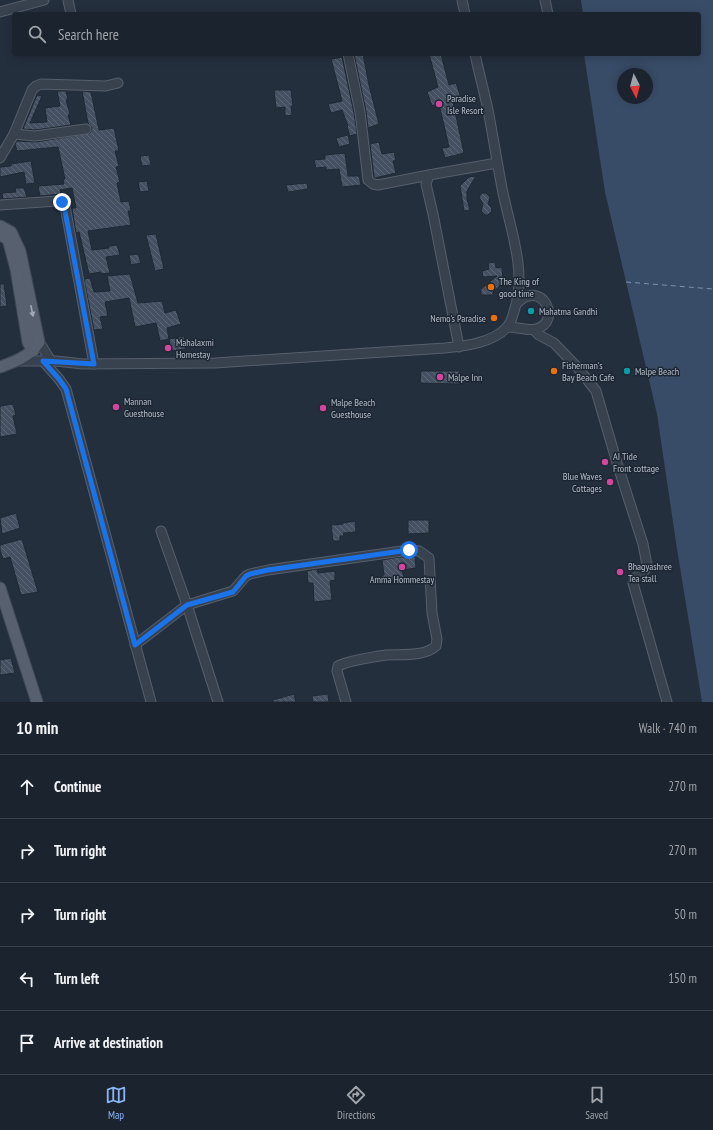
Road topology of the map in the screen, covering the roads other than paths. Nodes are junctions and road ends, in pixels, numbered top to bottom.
1 (44, 0) edge
2 (68, 0) edge
3 (462, 0) edge
4 (546, 0) edge
5 (0, 12) edge
6 (71, 12) edge
7 (465, 12) edge
8 (548, 12) edge
9 (348, 56) edge
10 (475, 56) edge
11 (118, 83) dead end
12 (86, 129) dead end
13 (14, 134) junction
14 (0, 158) edge
15 (497, 163) junction
16 (429, 175) junction
17 (0, 205) edge
18 (0, 226) edge
19 (0, 235) edge
20 (517, 303) junction
21 (514, 314) junction
22 (508, 327) junction
23 (524, 328) junction
24 (534, 330) junction
25 (36, 346) junction
26 (459, 347) junction
27 (47, 361) junction
28 (0, 362) edge
29 (15, 362) junction
30 (94, 364) junction
31 (0, 367) edge
32 (161, 531) dead end
33 (0, 588) edge
34 (187, 605) junction
35 (135, 645) junction
36 (37, 702) edge
37 (151, 702) edge
38 (218, 702) edge
39 (346, 702) edge
40 (667, 702) edge

1 - 5 street
2 - 6 street
3 - 7 street
4 - 8 street
9 - 16 street
10 - 15 street
11 - 13 street
12 - 13 street
13 - 14 street
15 - 16 street
15 - 20 street
16 - 26 street
17 - 30 street
18 -> 25 main road
19 - 25 main road
20 - 21 street
20 - 24 street
21 - 22 street
21 - 23 street
22 - 23 street
22 - 26 street
23 - 24 street
24 - 40 street
25 - 27 street
25 - 29 main road
26 - 30 street
27 - 29 street
27 - 30 street
27 - 35 street
28 - 29 street
29 - 31 main road
32 - 34 street
33 - 36 main road
34 - 35 street
34 - 38 street
34 - 39 street
35 - 37 street

